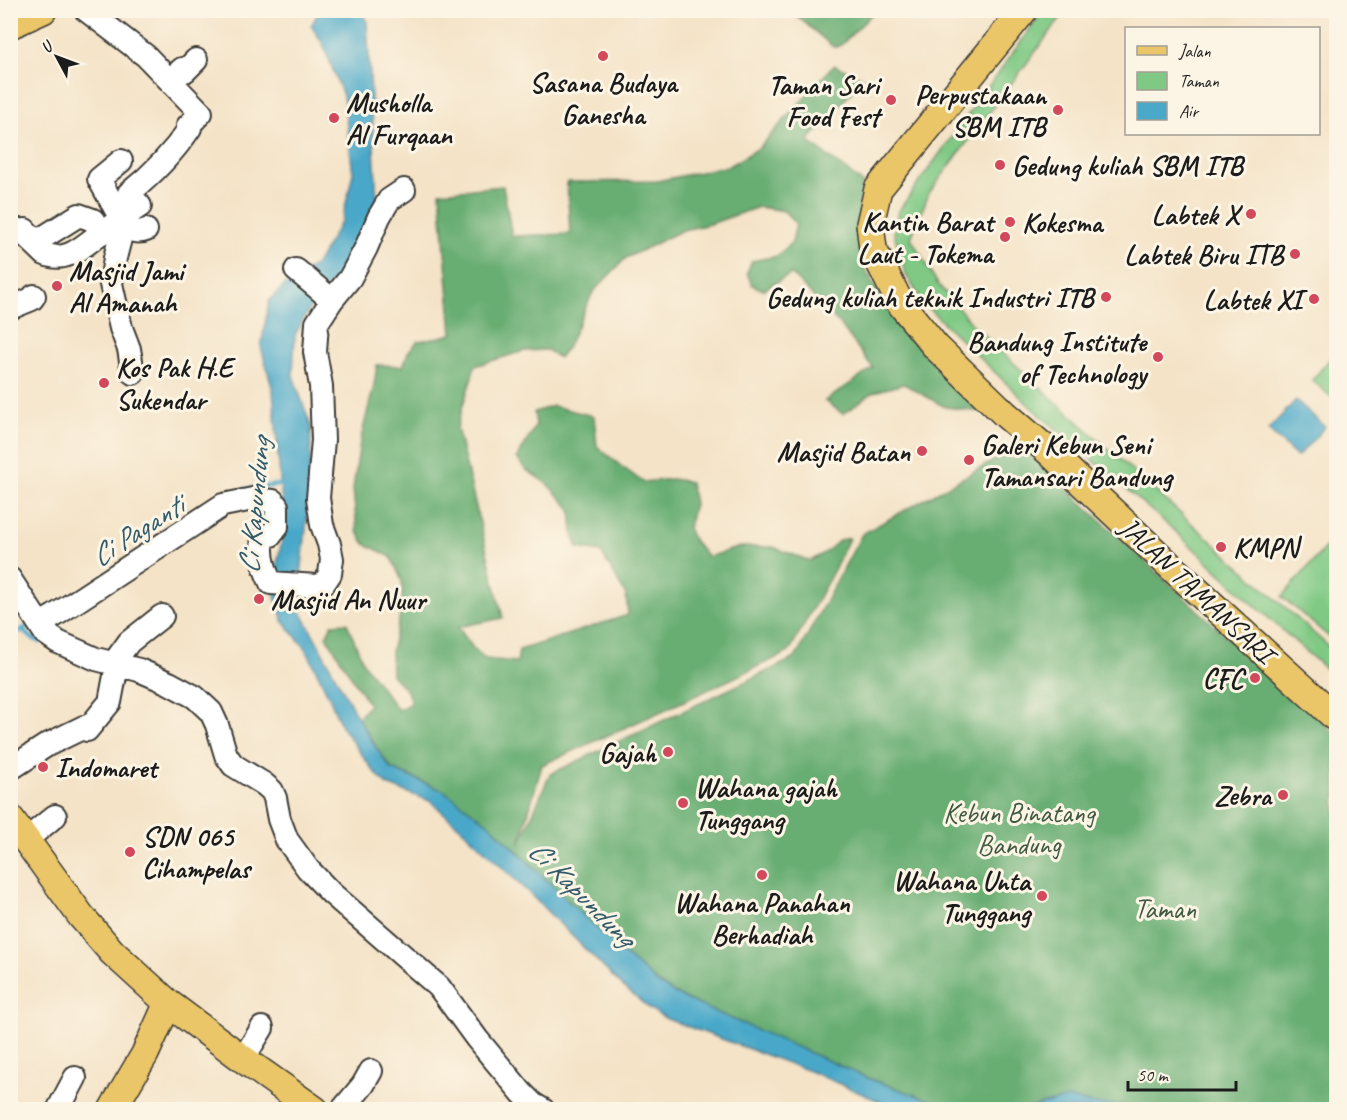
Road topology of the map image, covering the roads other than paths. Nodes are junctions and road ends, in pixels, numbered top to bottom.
1 (44, 10) edge
2 (86, 10) edge
3 (1024, 10) edge
4 (10, 25) edge
5 (196, 60) dead end
6 (170, 80) junction
7 (122, 161) dead end
8 (404, 190) dead end
9 (116, 226) junction
10 (17, 229) edge
11 (146, 230) dead end
12 (298, 272) dead end
13 (34, 296) dead end
14 (328, 297) junction
15 (10, 308) edge
16 (133, 373) dead end
17 (10, 579) edge
18 (162, 616) dead end
19 (39, 624) junction
20 (115, 666) junction
21 (1336, 718) edge
22 (10, 769) edge
23 (55, 816) dead end
24 (18, 829) edge
25 (168, 1003) junction
26 (262, 1028) dead end
27 (243, 1059) junction
28 (371, 1071) dead end
29 (75, 1078) dead end
30 (58, 1110) edge
31 (112, 1110) edge
32 (315, 1110) edge
33 (342, 1110) edge
34 (543, 1110) edge

1 - 4 main road
2 - 6 street
3 - 21 main road, JALAN TAMANSARI
5 - 6 street
6 - 9 street
7 - 9 street
8 - 14 street
9 - 10 street
9 - 11 street
9 - 16 street
12 - 14 street
13 - 15 street
14 - 19 street
17 - 19 street
18 - 20 street
19 - 20 street
20 - 22 street
20 - 34 street
23 - 24 street
24 - 25 main road
25 - 27 main road
25 - 31 main road
26 - 27 street
27 - 32 main road
28 - 33 street
29 - 30 street

